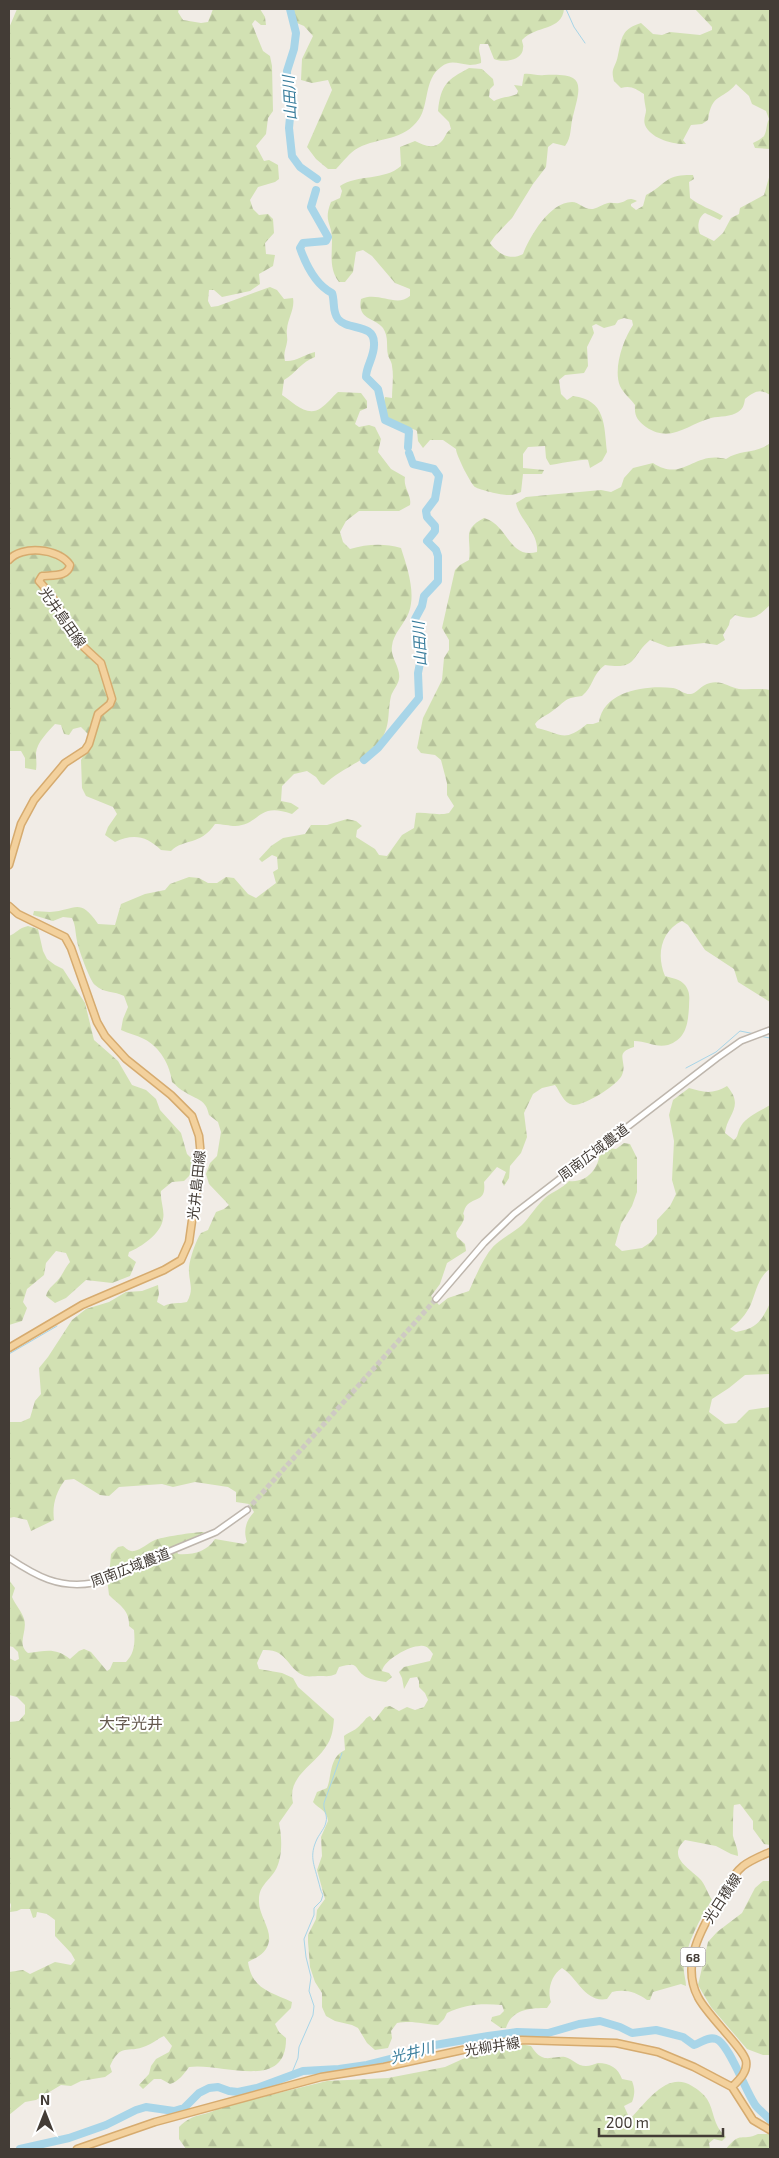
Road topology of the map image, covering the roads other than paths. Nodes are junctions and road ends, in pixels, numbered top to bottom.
1 (9, 560) edge
2 (9, 865) edge
3 (9, 906) edge
4 (770, 1030) edge
5 (436, 1298) tunnel mouth
6 (9, 1348) edge
7 (248, 1510) tunnel mouth
8 (9, 1558) edge
9 (770, 1852) edge
10 (732, 2087) junction
11 (770, 2130) edge
12 (77, 2149) edge

1 - 2 main road, 光井島田線
3 - 6 main road, 光井島田線
4 - 5 street, 周南広域農道
7 - 8 street, 周南広域農道
9 - 10 main road, 光日積線 / 68
10 - 11 main road
10 - 12 main road, 光柳井線

